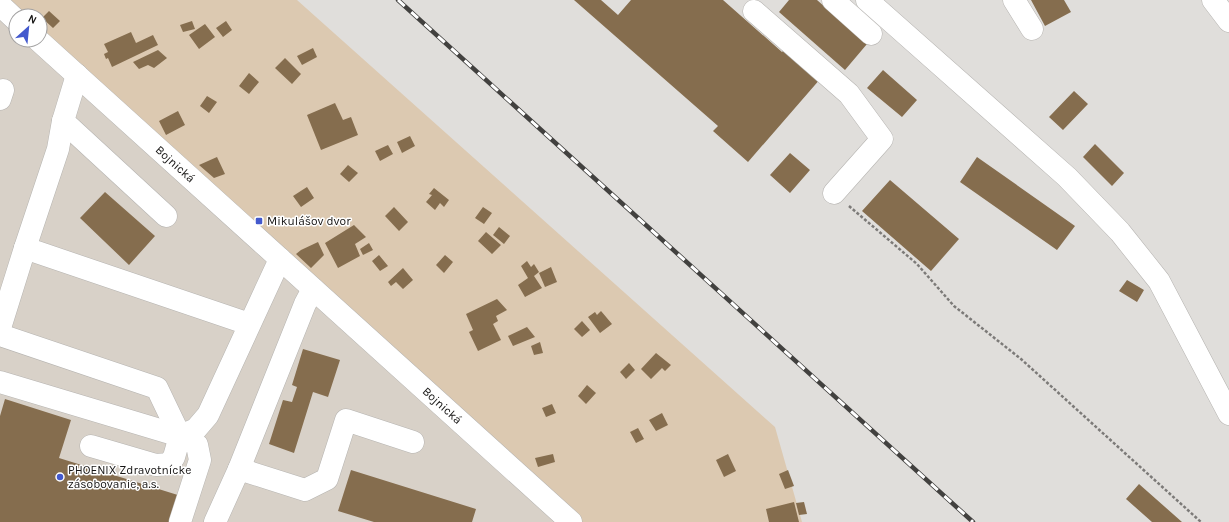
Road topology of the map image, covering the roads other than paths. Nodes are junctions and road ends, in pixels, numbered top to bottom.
1 (833, 0) edge
2 (867, 0) edge
3 (1014, 0) edge
4 (1213, 0) edge
5 (753, 4) edge
6 (0, 5) edge
7 (8, 12) edge
8 (1229, 20) edge
9 (1032, 29) dead end
10 (871, 34) dead end
11 (47, 48) edge
12 (77, 75) junction
13 (63, 121) junction
14 (834, 193) road end
15 (166, 216) dead end
16 (25, 248) junction
17 (280, 259) junction
18 (313, 289) junction
19 (249, 324) junction
20 (0, 328) edge
21 (0, 335) edge
22 (0, 382) edge
23 (1229, 414) edge
24 (180, 436) junction
25 (413, 442) dead end
26 (91, 446) dead end
27 (239, 469) junction
28 (180, 522) edge
29 (215, 522) edge
30 (571, 522) edge

1 - 10 street
2 - 23 street
3 - 9 street
4 - 8 street
5 - 14 street
6 - 7 street
11 - 12 street, Bojnická
12 - 13 street
12 - 17 street, Bojnická
13 - 15 street
13 - 16 street
16 - 19 street
16 - 20 street
17 - 18 street, Bojnická
17 - 19 street
18 - 27 street
18 - 30 street, Bojnická
19 - 24 street
21 - 24 street
22 - 24 street
24 - 26 street
24 - 28 street
25 - 27 street
27 - 29 street

